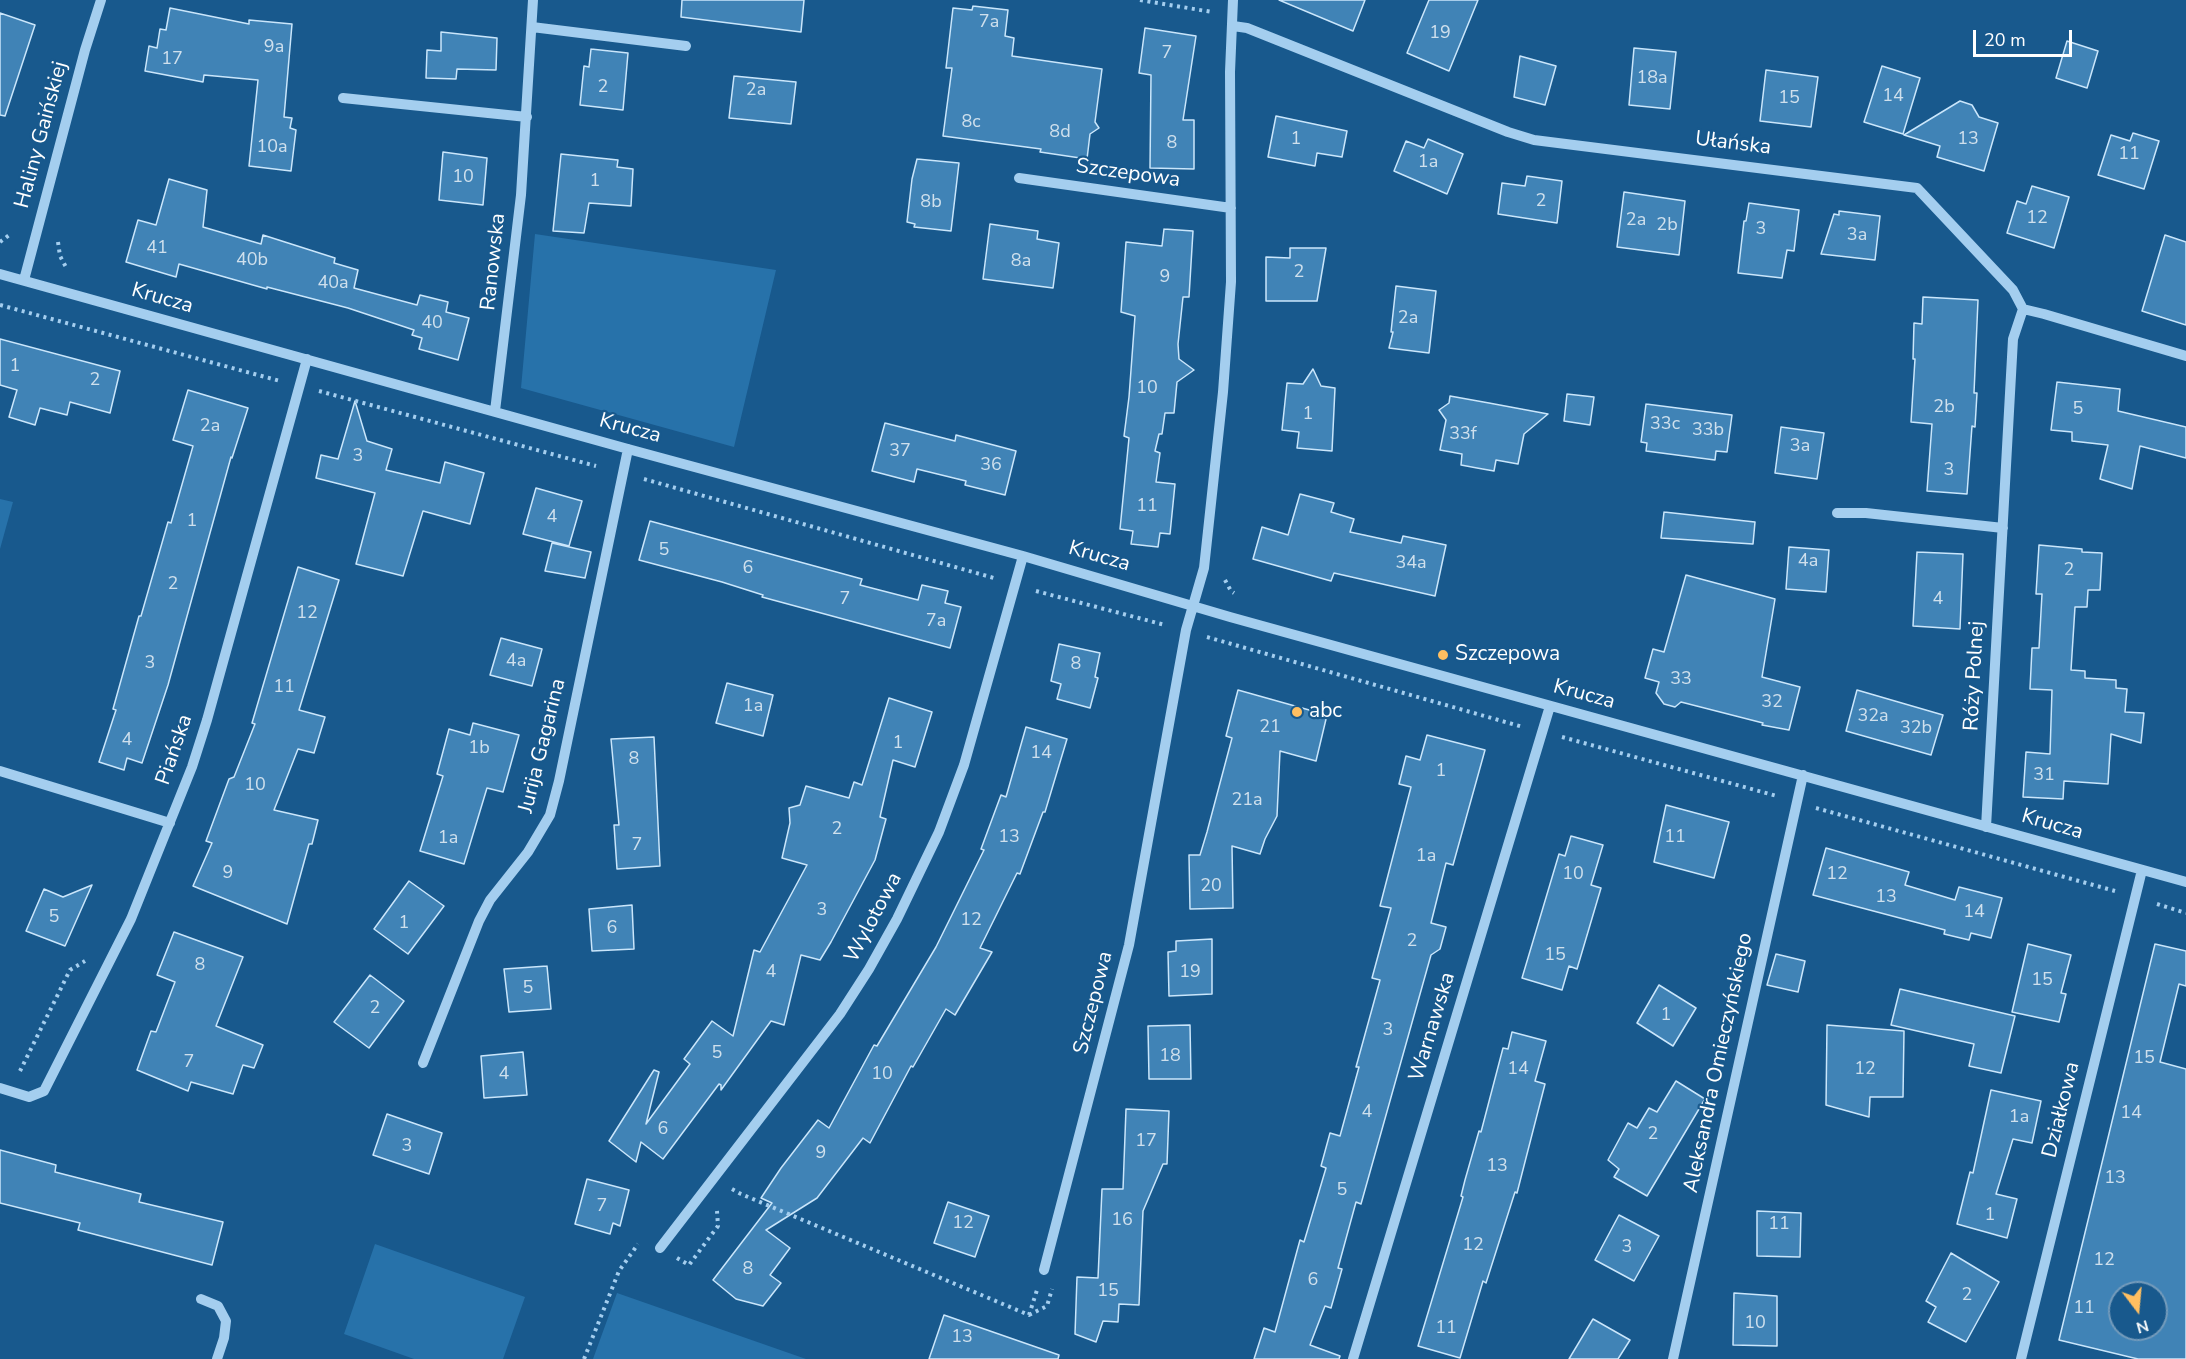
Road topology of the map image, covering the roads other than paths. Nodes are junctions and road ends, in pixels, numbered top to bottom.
1 (101, 0) edge
2 (533, 0) edge
3 (1233, 0) edge
4 (532, 27) junction
5 (1233, 27) junction
6 (686, 46) dead end
7 (343, 98) dead end
8 (526, 117) junction
9 (1019, 178) dead end
10 (1231, 208) junction
11 (0, 274) edge
12 (24, 280) junction
13 (2022, 309) junction
14 (2186, 356) edge
15 (307, 359) junction
16 (495, 411) junction
17 (628, 449) junction
18 (1837, 513) dead end
19 (2003, 528) junction
20 (1023, 556) junction
21 (1193, 606) junction
22 (1550, 706) junction
23 (0, 771) edge
24 (1803, 775) junction
25 (170, 823) junction
26 (1986, 827) junction
27 (2142, 870) junction
28 (2186, 882) edge
29 (423, 1063) dead end
30 (0, 1088) edge
31 (660, 1248) dead end
32 (1044, 1270) road end
33 (201, 1299) dead end
34 (216, 1359) edge
35 (1353, 1359) edge
36 (1673, 1359) edge
37 (2021, 1359) edge

1 - 12 street, Haliny Gaińskiej
2 - 4 street, Ranowska
3 - 5 street, Szczepowa
4 - 6 street
4 - 8 street, Ranowska
5 - 10 street, Szczepowa
5 - 13 street, Ułańska
7 - 8 street
8 - 16 street, Ranowska
9 - 10 street, Szczepowa
10 - 21 street, Szczepowa
11 - 12 street, Krucza
12 - 15 street, Krucza
13 - 14 street
13 - 19 street, Róży Polnej
15 - 16 street, Krucza
15 - 25 street, Piańska
16 - 17 street, Krucza
17 - 20 street, Krucza
17 - 29 street, Jurija Gagarina
18 - 19 street
19 - 26 street, Róży Polnej
20 - 21 street, Krucza
20 - 31 street, Wylotowa
21 - 22 street, Krucza
21 - 32 street, Szczepowa
22 - 24 street, Krucza
22 - 35 street, Warnawska
23 - 25 street
24 - 26 street, Krucza
24 - 36 street, Aleksandra Omieczyńskiego
25 - 30 street, Piańska
26 - 27 street, Krucza
27 - 28 street, Krucza
27 - 37 street, Działkowa
33 - 34 street

